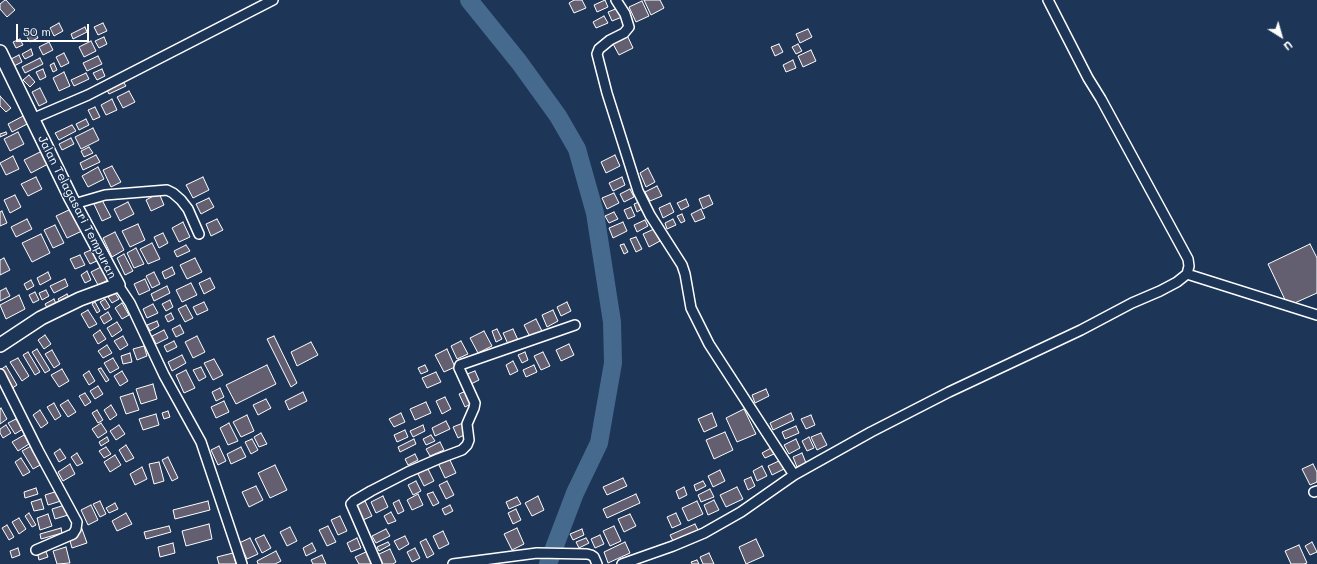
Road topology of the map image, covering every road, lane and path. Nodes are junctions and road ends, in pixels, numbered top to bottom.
1 (273, 0) edge
2 (616, 0) edge
3 (1048, 0) edge
4 (0, 52) edge
5 (32, 119) junction
6 (74, 204) junction
7 (199, 234) dead end
8 (1187, 274) junction
9 (118, 285) junction
10 (1317, 315) edge
11 (576, 325) dead end
12 (0, 345) edge
13 (0, 374) edge
14 (794, 476) junction
15 (36, 550) dead end
16 (242, 564) edge
17 (377, 564) edge
18 (453, 564) edge
19 (597, 564) edge
20 (622, 564) edge

1 - 5 street
2 - 14 street
3 - 8 street
4 - 5 street, Jalan Telagasari Tempuran
5 - 6 street, Jalan Telagasari Tempuran
6 - 7 street
6 - 9 street, Jalan Telagasari Tempuran
8 - 10 street
8 - 14 street
9 - 12 street, Jalan Telagasari Tempuran
9 - 16 street
11 - 17 street
13 - 15 street
14 - 20 street
18 - 19 street

